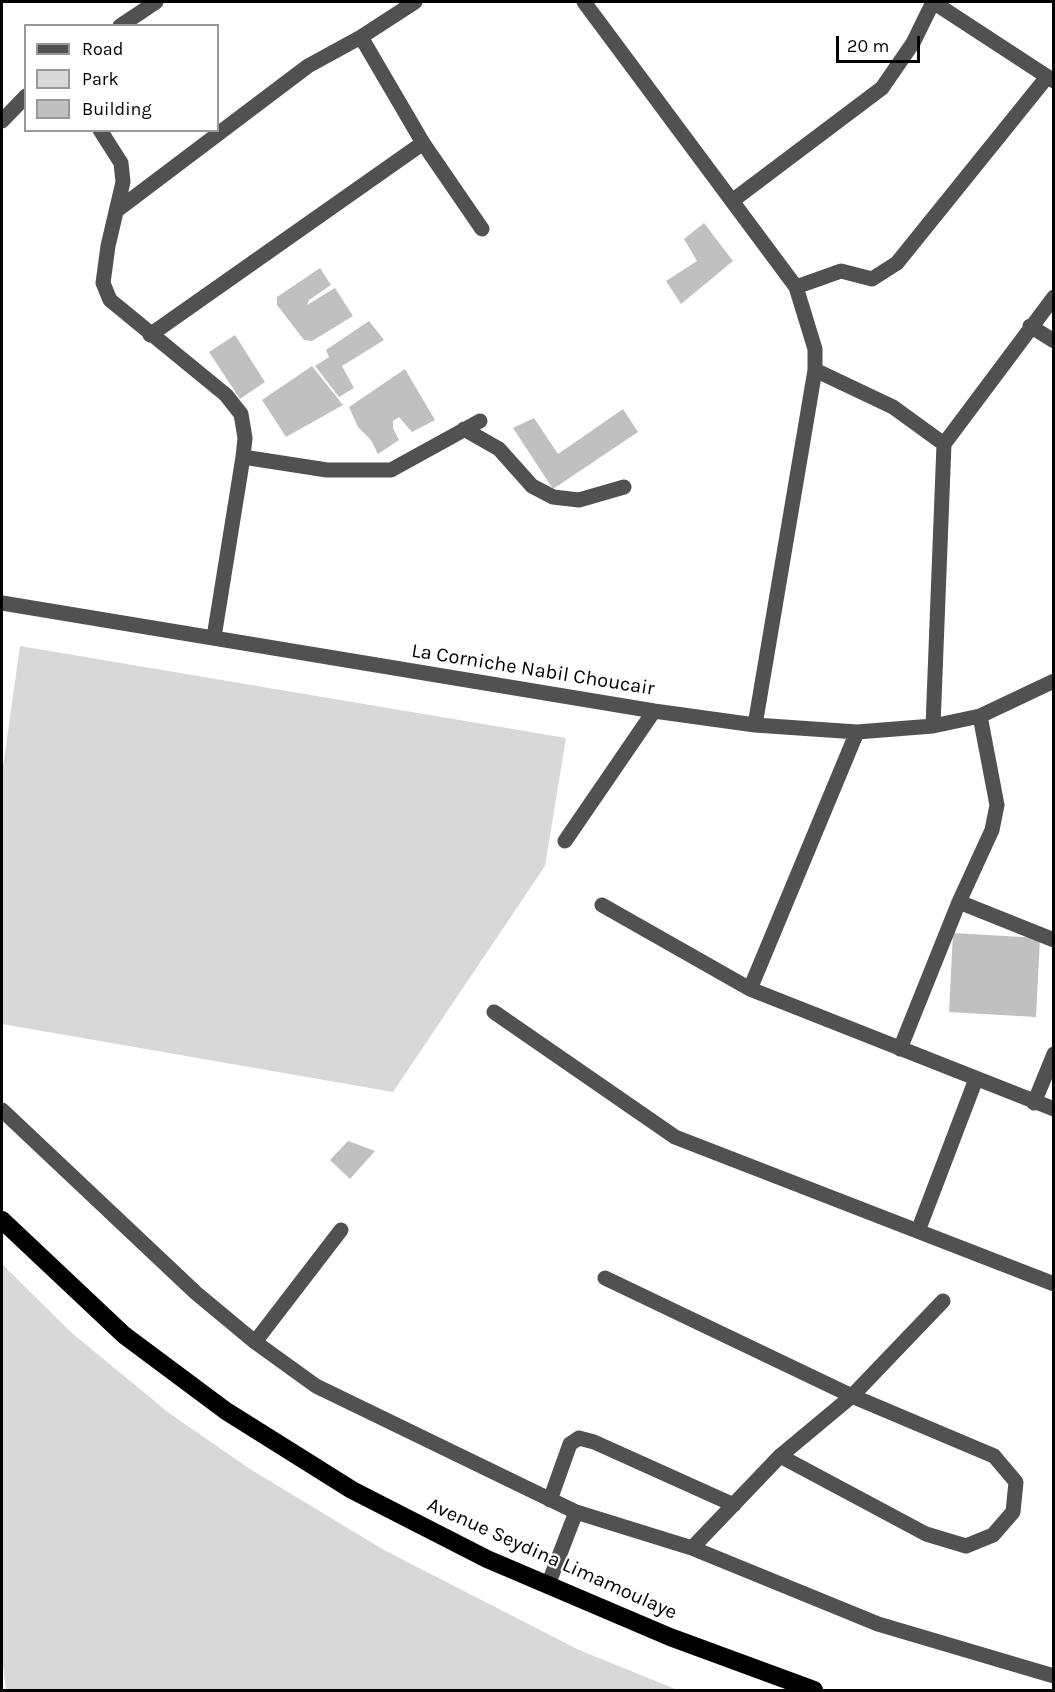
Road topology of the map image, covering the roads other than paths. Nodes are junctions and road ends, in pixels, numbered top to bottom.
1 (152, 2) edge
2 (415, 2) edge
3 (584, 2) edge
4 (123, 24) edge
5 (361, 37) junction
6 (1050, 79) edge
7 (24, 98) edge
8 (2, 121) edge
9 (101, 132) edge
10 (423, 143) junction
11 (732, 201) junction
12 (116, 211) junction
13 (482, 229) dead end
14 (796, 287) junction
15 (1053, 297) edge
16 (1030, 326) junction
17 (150, 335) junction
18 (1053, 341) edge
19 (815, 370) junction
20 (480, 422) dead end
21 (464, 429) junction
22 (944, 444) junction
23 (243, 457) junction
24 (624, 487) dead end
25 (2, 603) edge
26 (214, 637) junction
27 (1053, 681) edge
28 (654, 711) junction
29 (980, 716) junction
30 (755, 725) junction
31 (933, 726) junction
32 (857, 732) junction
33 (565, 841) dead end
34 (959, 902) junction
35 (602, 905) dead end
36 (1053, 939) edge
37 (750, 989) junction
38 (494, 1012) dead end
39 (900, 1049) junction
40 (1053, 1054) edge
41 (976, 1079) junction
42 (1034, 1102) junction
43 (1053, 1109) edge
44 (2, 1110) edge
45 (2, 1220) edge
46 (341, 1230) dead end
47 (918, 1231) junction
48 (605, 1278) dead end
49 (1053, 1284) edge
50 (943, 1300) dead end
51 (255, 1342) junction
52 (852, 1396) junction
53 (780, 1456) junction
54 (550, 1500) junction
55 (734, 1505) junction
56 (576, 1512) junction
57 (692, 1548) junction
58 (548, 1585) junction
59 (670, 1637) junction
60 (1053, 1676) edge
61 (782, 1690) edge
62 (814, 1690) edge

1 - 4 street
2 - 5 street
3 - 11 street
5 - 10 street
5 - 12 street
6 - 11 street
6 - 14 street
7 - 8 street
9 - 12 street
10 - 13 street
10 - 17 street
11 - 14 street
12 - 17 street
14 - 19 street
15 - 16 street
16 - 18 street
16 - 22 street
17 - 23 street
19 - 22 street
19 - 30 street
20 - 21 street
21 - 23 street
21 - 24 street
22 - 31 street
23 - 26 street
25 - 26 street, La Corniche Nabil Choucair
26 - 28 street, La Corniche Nabil Choucair
27 - 29 street, La Corniche Nabil Choucair
28 - 30 street, La Corniche Nabil Choucair
28 - 33 street
29 - 31 street, La Corniche Nabil Choucair
29 - 34 street
30 - 32 street, La Corniche Nabil Choucair
31 - 32 street, La Corniche Nabil Choucair
32 - 37 street
34 - 36 street
34 - 39 street
35 - 37 street
37 - 39 street
38 - 47 street
39 - 41 street
40 - 42 street
41 - 42 street
41 - 47 street
42 - 43 street
44 - 51 street
45 - 58 highway, Avenue Seydina Limamoulaye
46 - 51 street
47 - 49 street
48 - 52 street
50 - 52 street
51 - 54 street
52 - 53 street
52 - 53 street
53 - 55 street
54 - 55 street
54 - 56 street
55 - 57 street
56 - 57 street
56 - 58 street
57 - 60 street
58 - 59 highway, Avenue Seydina Limamoulaye
59 - 61 highway
59 - 62 highway, Avenue Seydina Limamoulaye

